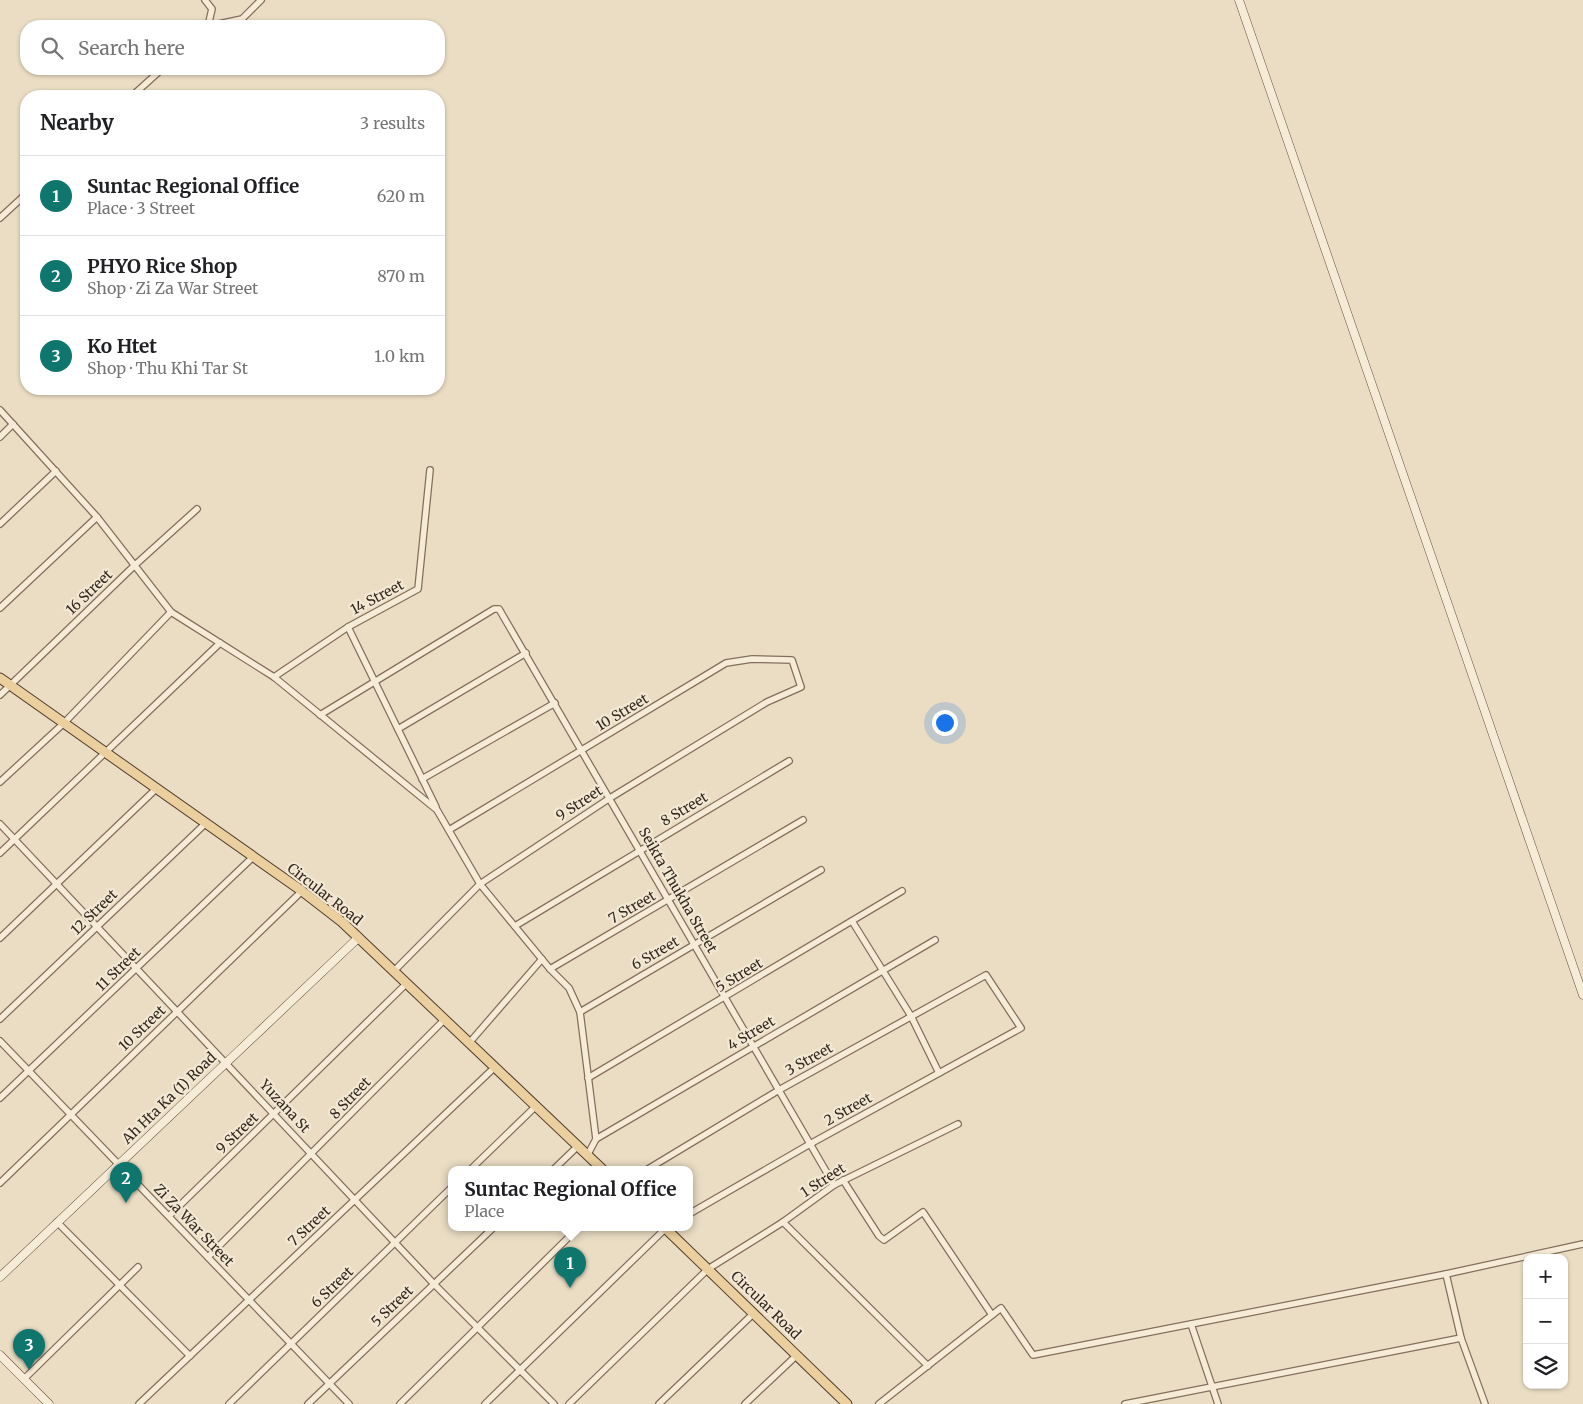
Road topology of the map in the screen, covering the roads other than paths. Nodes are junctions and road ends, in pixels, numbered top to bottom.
1 (205, 0) edge
2 (261, 0) edge
3 (1239, 0) edge
4 (210, 20) edge
5 (237, 20) edge
6 (155, 75) edge
7 (139, 90) edge
8 (20, 200) edge
9 (0, 218) edge
10 (0, 410) edge
11 (14, 424) junction
12 (0, 436) edge
13 (430, 470) dead end
14 (56, 471) junction
15 (197, 509) dead end
16 (97, 517) junction
17 (0, 524) edge
18 (135, 565) junction
19 (0, 608) edge
20 (172, 612) junction
21 (348, 627) junction
22 (220, 643) junction
23 (526, 654) junction
24 (274, 677) junction
25 (0, 678) edge
26 (374, 680) junction
27 (10, 686) junction
28 (801, 687) joint
29 (0, 695) edge
30 (555, 703) junction
31 (320, 715) junction
32 (64, 723) junction
33 (398, 729) junction
34 (582, 750) junction
35 (108, 753) junction
36 (789, 761) dead end
37 (422, 779) junction
38 (0, 782) edge
39 (157, 788) junction
40 (610, 798) junction
41 (437, 810) junction
42 (803, 820) dead end
43 (206, 823) junction
44 (0, 824) edge
45 (449, 830) junction
46 (15, 839) junction
47 (640, 850) junction
48 (0, 853) edge
49 (253, 857) junction
50 (821, 870) dead end
51 (56, 884) junction
52 (480, 884) junction
53 (302, 891) junction
54 (902, 891) dead end
55 (669, 900) junction
56 (852, 921) junction
57 (514, 926) junction
58 (96, 927) junction
59 (0, 938) edge
60 (358, 938) junction
61 (935, 940) dead end
62 (695, 944) junction
63 (542, 959) junction
64 (550, 969) junction
65 (136, 970) junction
66 (884, 970) junction
67 (394, 971) junction
68 (407, 983) junction
69 (1583, 994) edge
70 (725, 998) junction
71 (178, 1012) junction
72 (580, 1012) junction
73 (911, 1016) junction
74 (0, 1019) edge
75 (445, 1019) junction
76 (1020, 1028) joint
77 (0, 1041) edge
78 (470, 1042) junction
79 (754, 1046) junction
80 (226, 1061) junction
81 (495, 1067) junction
82 (29, 1071) junction
83 (939, 1073) junction
84 (588, 1078) junction
85 (779, 1090) junction
86 (0, 1098) edge
87 (536, 1106) junction
88 (275, 1113) junction
89 (70, 1114) junction
90 (958, 1124) dead end
91 (596, 1139) junction
92 (810, 1144) junction
93 (578, 1146) junction
94 (313, 1154) junction
95 (588, 1156) junction
96 (118, 1164) junction
97 (474, 1166) edge
98 (557, 1166) edge
99 (599, 1166) edge
100 (653, 1166) edge
101 (843, 1180) junction
102 (0, 1182) edge
103 (834, 1185) junction
104 (448, 1191) edge
105 (356, 1199) junction
106 (693, 1212) edge
107 (169, 1216) junction
108 (57, 1222) junction
109 (783, 1222) junction
110 (490, 1231) edge
111 (575, 1231) edge
112 (662, 1231) edge
113 (670, 1231) edge
114 (396, 1242) junction
115 (1583, 1244) edge
116 (208, 1257) junction
117 (138, 1267) dead end
118 (708, 1269) junction
119 (1446, 1274) junction
120 (0, 1277) edge
121 (434, 1284) junction
122 (118, 1285) junction
123 (250, 1300) junction
124 (754, 1313) junction
125 (992, 1315) junction
126 (1191, 1324) junction
127 (477, 1327) junction
128 (1461, 1338) junction
129 (292, 1343) junction
130 (796, 1354) junction
131 (0, 1355) edge
132 (190, 1356) junction
133 (928, 1366) junction
134 (520, 1370) junction
135 (24, 1379) junction
136 (329, 1384) junction
137 (1214, 1386) junction
138 (49, 1404) edge
139 (140, 1404) edge
140 (229, 1404) edge
141 (308, 1404) edge
142 (349, 1404) edge
143 (400, 1404) edge
144 (485, 1404) edge
145 (554, 1404) edge
146 (569, 1404) edge
147 (659, 1404) edge
148 (745, 1404) edge
149 (848, 1404) edge
150 (879, 1404) edge
151 (1125, 1404) edge
152 (1218, 1404) edge
153 (1485, 1404) edge

1 - 4 street
2 - 5 street
3 - 69 street
6 - 7 street
8 - 9 street
10 - 11 street
11 - 12 street
11 - 14 street
13 - 21 street, 14 Street
14 - 16 street
14 - 17 street
15 - 18 street, 16 Street
16 - 18 street
16 - 19 street
18 - 20 street
18 - 27 street, 16 Street
20 - 22 street
20 - 32 street
21 - 24 street, 14 Street
21 - 26 street
22 - 24 street
22 - 35 street
23 - 26 street, Seikta Thukha Street
23 - 30 street, Seikta Thukha Street
23 - 33 street
24 - 31 street
25 - 27 main road, Circular Road
26 - 31 street
26 - 33 street
27 - 29 street, 16 Street
27 - 32 main road, Circular Road
28 - 34 street, 10 Street
28 - 40 street, 9 Street
30 - 34 street, Seikta Thukha Street
30 - 37 street
31 - 41 street
32 - 35 main road, Circular Road
32 - 38 street
33 - 37 street
34 - 40 street, Seikta Thukha Street
34 - 45 street, 10 Street
35 - 39 main road, Circular Road
35 - 46 street
36 - 47 street, 8 Street
37 - 41 street
39 - 43 main road, Circular Road
39 - 51 street
40 - 47 street, Seikta Thukha Street
40 - 52 street, 9 Street
41 - 45 street
42 - 55 street, 7 Street
43 - 49 main road, Circular Road
43 - 58 street, 12 Street
44 - 46 street, Yuzana St
45 - 52 street
46 - 48 street
46 - 51 street, Yuzana St
47 - 55 street, Seikta Thukha Street
47 - 57 street, 8 Street
49 - 53 main road, Circular Road
49 - 65 street, 11 Street
50 - 62 street, 6 Street
51 - 58 street, Yuzana St
51 - 59 street
52 - 57 street
52 - 67 street, 9 Street
53 - 60 main road, Circular Road
53 - 71 street, 10 Street
54 - 56 street, 5 Street
55 - 62 street, Seikta Thukha Street
55 - 64 street, 7 Street
56 - 66 street
56 - 70 street, 5 Street
57 - 63 street
58 - 65 street, Yuzana St
58 - 74 street, 12 Street
60 - 67 main road, Circular Road
60 - 80 street, Ah Hta Ka (1) Road
61 - 66 street, 4 Street
62 - 70 street, Seikta Thukha Street
62 - 72 street, 6 Street
63 - 64 street
63 - 78 street
64 - 72 street
65 - 71 street, Yuzana St
65 - 82 street, 11 Street
66 - 73 street
66 - 79 street, 4 Street
67 - 68 main road, Circular Road
68 - 75 main road, Circular Road
68 - 88 street, 9 Street
70 - 79 street, Seikta Thukha Street
70 - 84 street, 5 Street
71 - 80 street, Yuzana St
71 - 89 street, 10 Street
72 - 84 street
73 - 76 street, 3 Street
73 - 83 street
73 - 85 street, 3 Street
75 - 78 main road, Circular Road
75 - 94 street, 8 Street
76 - 83 street, 2 Street
77 - 82 street, Zi Za War Street
78 - 81 main road, Circular Road
79 - 85 street, Seikta Thukha Street
79 - 91 street, 4 Street
80 - 88 street, Yuzana St
80 - 96 street, Ah Hta Ka (1) Road
81 - 87 main road, Circular Road
81 - 105 street, 7 Street
82 - 86 street, 11 Street
82 - 89 street, Zi Za War Street
83 - 92 street, 2 Street
84 - 91 street
85 - 92 street, Seikta Thukha Street
85 - 100 street, 3 Street
87 - 93 main road, Circular Road
87 - 97 street
88 - 94 street, Yuzana St
88 - 107 street, 9 Street
89 - 96 street, Zi Za War Street
89 - 102 street, 10 Street
90 - 101 street, 1 Street
91 - 95 street
92 - 103 street, Seikta Thukha Street
92 - 106 street, 2 Street
93 - 95 main road, Circular Road
93 - 98 street
94 - 105 street, Yuzana St
94 - 116 street, 8 Street
95 - 99 main road, Circular Road
96 - 107 street, Zi Za War Street
96 - 108 street, Ah Hta Ka (1) Road
101 - 103 street, 1 Street
101 - 125 street
103 - 109 street, 1 Street
104 - 114 street, 6 Street
105 - 114 street, Yuzana St
105 - 123 street, 7 Street
107 - 116 street, Zi Za War Street
108 - 120 street, Ah Hta Ka (1) Road
108 - 122 street
109 - 118 street, 1 Street
109 - 133 street
110 - 121 street, 5 Street
111 - 127 street
112 - 134 street
113 - 118 main road, Circular Road
114 - 121 street, Yuzana St
114 - 129 street, 6 Street
115 - 119 street
116 - 123 street, Zi Za War Street
117 - 122 street
118 - 124 main road, Circular Road
118 - 146 street
119 - 126 street
119 - 128 street
121 - 127 street, Yuzana St
121 - 136 street, 5 Street
122 - 132 street
122 - 135 street
123 - 129 street, Zi Za War Street
123 - 132 street, 7 Street
124 - 130 main road, Circular Road
124 - 147 street
125 - 126 street
125 - 133 street
126 - 137 street
127 - 134 street, Yuzana St
127 - 143 street
128 - 137 street
128 - 153 street
129 - 136 street, Zi Za War Street
129 - 140 street, 6 Street
130 - 148 street
130 - 149 main road, Circular Road
131 - 135 street
132 - 139 street, 7 Street
133 - 150 street
134 - 144 street
134 - 145 street, Yuzana St
135 - 138 street
136 - 141 street, 5 Street
136 - 142 street, Zi Za War Street
137 - 151 street
137 - 152 street

